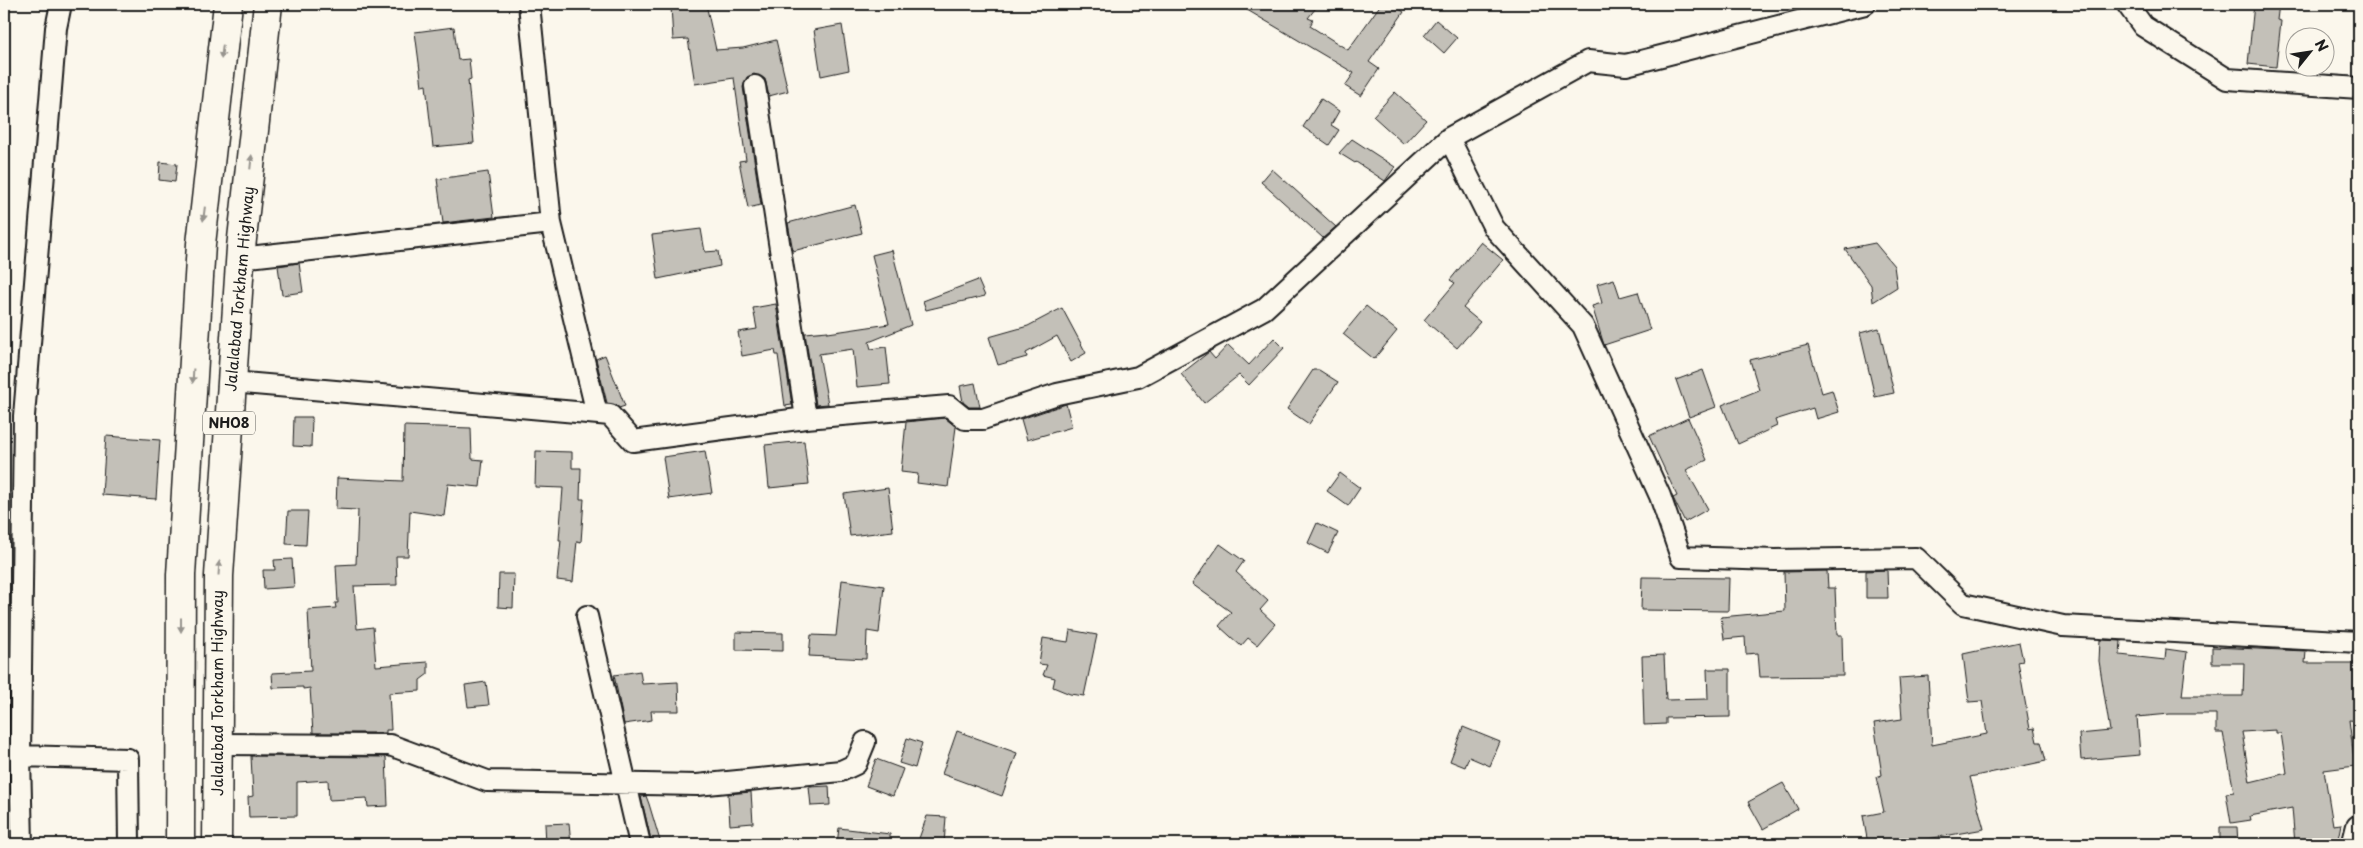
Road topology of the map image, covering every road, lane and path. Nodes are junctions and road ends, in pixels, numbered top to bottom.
1 (60, 4) edge
2 (228, 4) edge
3 (268, 4) edge
4 (529, 4) edge
5 (1865, 4) edge
6 (2127, 4) edge
7 (755, 86) dead end
8 (2359, 88) edge
9 (1449, 138) junction
10 (552, 223) junction
11 (240, 258) junction
12 (232, 382) junction
13 (597, 414) junction
14 (806, 418) junction
15 (587, 616) dead end
16 (2359, 642) edge
17 (865, 742) dead end
18 (218, 744) junction
19 (20, 756) junction
20 (625, 784) junction
21 (2359, 828) edge
22 (22, 844) edge
23 (129, 844) edge
24 (180, 844) edge
25 (217, 844) edge
26 (640, 844) edge
27 (2355, 844) edge

1 - 19 street
2 -> 24 highway, NH08
11 -> 3 highway, Jalalabad Torkham Highway / NH08
4 - 10 street
5 - 9 street
6 - 8 street
7 - 14 street
9 - 14 street
9 - 16 street
10 - 11 street
10 - 13 street
11 - 12 highway, Jalalabad Torkham Highway / NH08
12 - 13 street
18 -> 12 highway, Jalalabad Torkham Highway / NH08
13 - 14 street
15 - 20 street
17 - 20 street
18 - 20 street
18 - 25 highway, Jalalabad Torkham Highway / NH08
19 - 22 street
19 - 23 street
20 - 26 street
21 - 27 street

